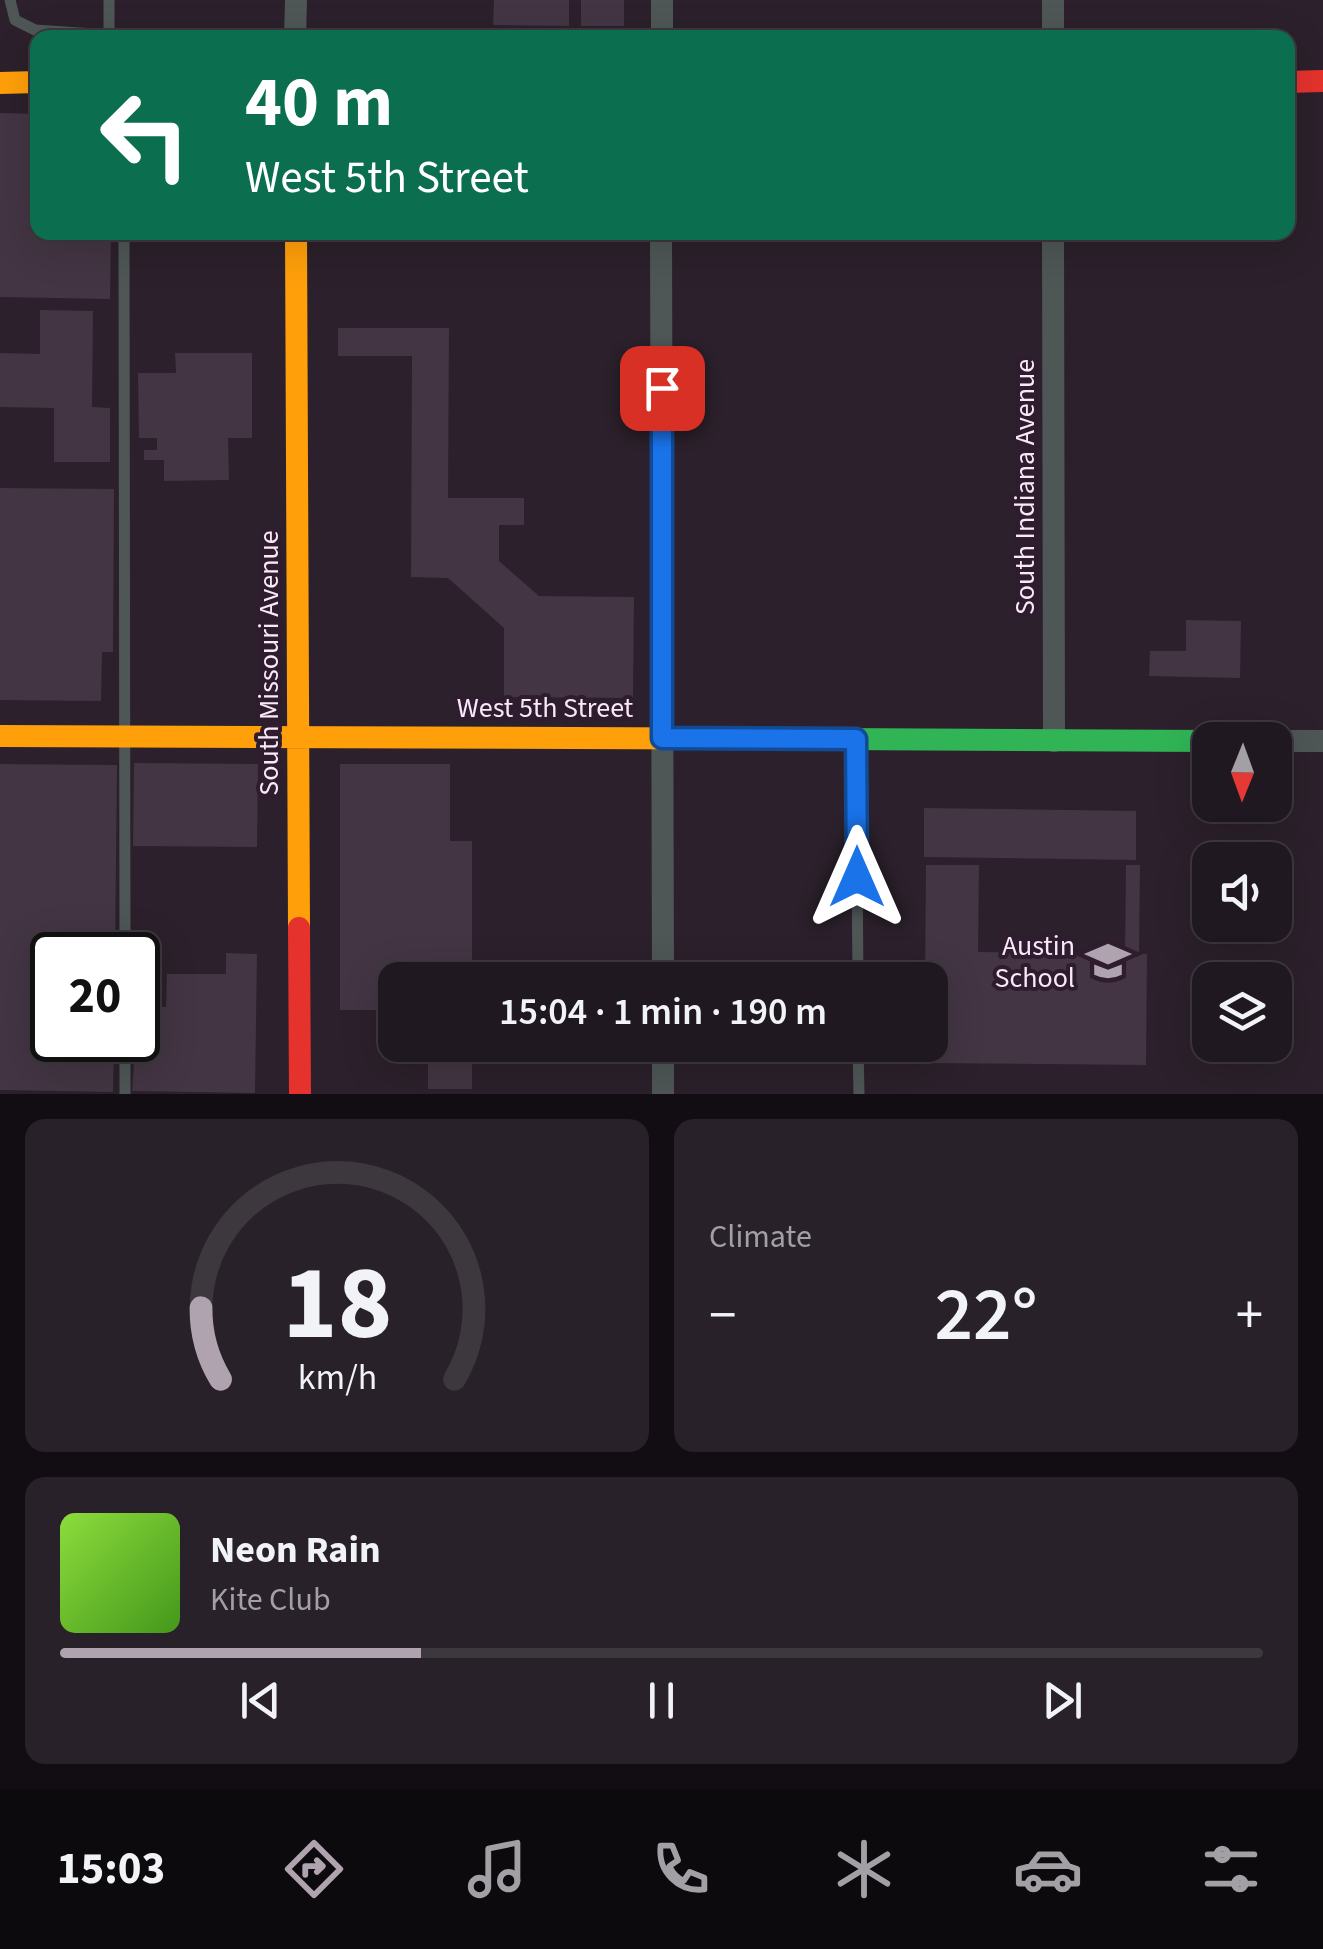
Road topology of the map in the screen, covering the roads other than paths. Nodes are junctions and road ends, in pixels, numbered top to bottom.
1 (10, 0) edge
2 (109, 0) edge
3 (296, 0) edge
4 (662, 0) edge
5 (1052, 0) edge
6 (35, 30) edge
7 (109, 30) edge
8 (296, 30) edge
9 (662, 30) edge
10 (1053, 30) edge
11 (30, 82) edge
12 (1295, 82) edge
13 (1323, 82) edge
14 (0, 83) edge
15 (124, 240) edge
16 (296, 240) edge
17 (662, 240) edge
18 (1054, 240) edge
19 (299, 735) junction
20 (0, 736) edge
21 (124, 737) junction
22 (662, 738) junction
23 (856, 739) junction
24 (1054, 740) junction
25 (1192, 741) edge
26 (1292, 741) edge
27 (1323, 741) edge
28 (125, 932) edge
29 (662, 962) edge
30 (858, 962) edge
31 (125, 1062) edge
32 (662, 1062) edge
33 (858, 1062) edge
34 (125, 1094) edge
35 (300, 1094) edge
36 (662, 1094) edge
37 (859, 1094) edge

1 - 6 lane
2 - 7 lane
3 - 8 street
4 - 9 street
5 - 10 street
11 - 14 street
12 - 13 street
15 - 21 lane
16 - 19 street, South Missouri Avenue
17 - 22 street
18 - 24 street, South Indiana Avenue
19 - 21 street, West 5th Street
19 - 22 street, West 5th Street
19 - 35 street, South Missouri Avenue
20 - 21 street, West 5th Street
21 - 28 lane
22 - 23 street, West 5th Street
22 - 29 street
23 - 24 street, West 5th Street
23 - 30 lane
24 - 25 street, West 5th Street
26 - 27 street
31 - 34 lane
32 - 36 street
33 - 37 lane

